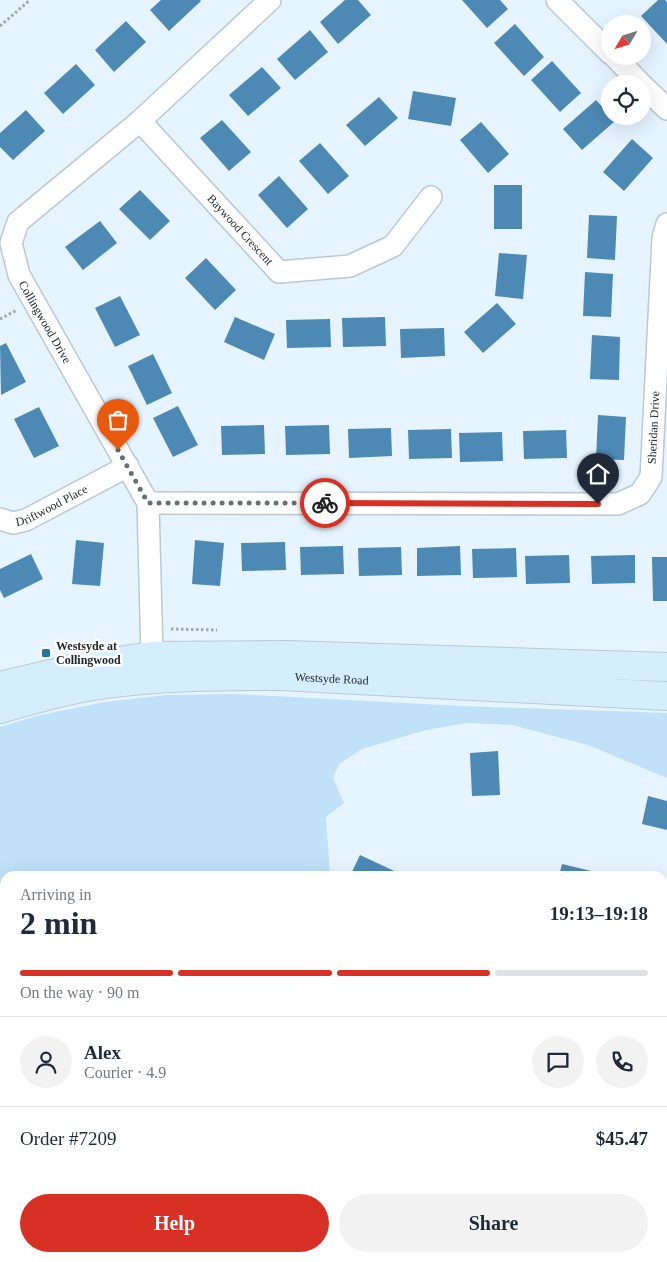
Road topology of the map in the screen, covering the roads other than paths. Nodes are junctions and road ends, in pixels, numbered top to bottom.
1 (270, 0) edge
2 (557, 0) edge
3 (601, 44) edge
4 (623, 65) edge
5 (633, 75) edge
6 (651, 93) edge
7 (667, 109) edge
8 (140, 121) junction
9 (431, 197) dead end
10 (667, 224) edge
11 (128, 466) junction
12 (148, 503) junction
13 (0, 519) edge
14 (154, 667) junction
15 (667, 668) edge
16 (0, 686) edge
17 (667, 696) edge
18 (0, 709) edge

1 - 8 street, Collingwood Drive
2 - 3 street
4 - 5 street
6 - 7 street
8 - 9 street, Baywood Crescent
8 - 11 street, Collingwood Drive
10 - 12 street, Sheridan Drive
11 - 12 street, Collingwood Drive
11 - 13 street, Driftwood Place
12 - 14 street, Collingwood Drive
14 - 15 main road, Westsyde Road
14 - 16 main road, Westsyde Road
14 - 17 main road, Westsyde Road
14 - 18 main road, Westsyde Road

